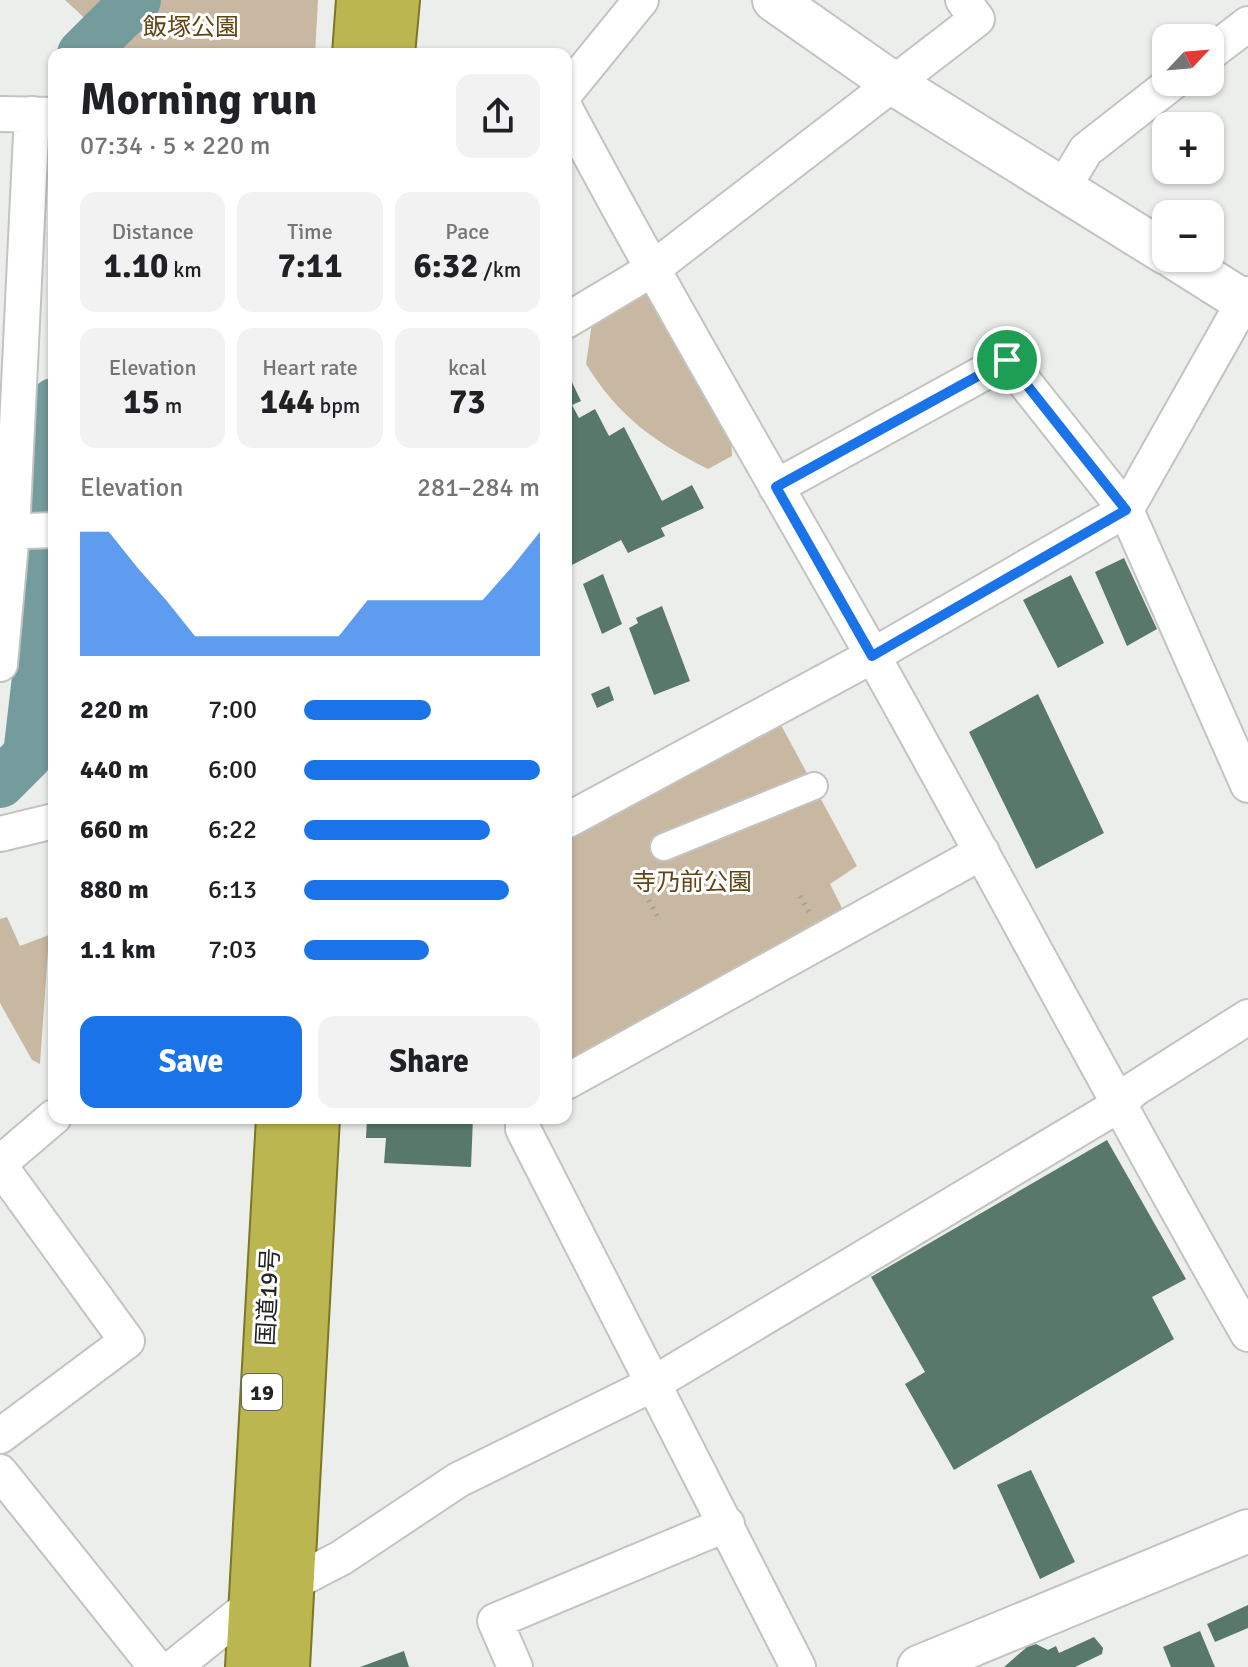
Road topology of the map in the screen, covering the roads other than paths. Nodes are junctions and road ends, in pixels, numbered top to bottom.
1 (359, 0) edge
2 (397, 0) edge
3 (641, 0) edge
4 (774, 0) edge
5 (963, 0) edge
6 (1248, 24) edge
7 (1224, 42) edge
8 (355, 48) edge
9 (393, 48) edge
10 (894, 84) junction
11 (572, 85) edge
12 (1155, 96) edge
13 (29, 114) edge
14 (572, 121) edge
15 (1063, 188) junction
16 (1152, 244) edge
17 (651, 270) junction
18 (1200, 272) edge
19 (1247, 299) edge
20 (572, 317) edge
21 (776, 487) junction
22 (1126, 510) junction
23 (48, 530) edge
24 (6, 531) edge
25 (872, 656) junction
26 (0, 664) edge
27 (1248, 785) edge
28 (814, 786) dead end
29 (572, 818) edge
30 (48, 822) edge
31 (0, 834) edge
32 (664, 847) dead end
33 (982, 852) junction
34 (1248, 1017) edge
35 (572, 1079) edge
36 (1117, 1106) junction
37 (48, 1122) edge
38 (279, 1124) edge
39 (317, 1124) edge
40 (523, 1124) edge
41 (0, 1165) edge
42 (1248, 1334) edge
43 (651, 1385) junction
44 (0, 1436) edge
45 (0, 1472) edge
46 (727, 1524) junction
47 (1248, 1531) edge
48 (289, 1585) junction
49 (250, 1606) junction
50 (945, 1662) edge
51 (156, 1667) edge
52 (174, 1667) edge
53 (248, 1667) edge
54 (287, 1667) edge
55 (515, 1667) edge
56 (798, 1667) edge

1 - 8 highway
2 - 9 highway
3 - 11 street
4 - 10 street
5 - 10 street
6 - 7 street
10 - 15 street
10 - 17 street
12 - 15 street
13 - 24 street
14 - 17 street
15 - 16 street
17 - 20 street
17 - 21 street
18 - 19 street
19 - 22 street
21 - 22 street
21 - 25 street
22 - 25 street
22 - 27 street
23 - 24 street
24 - 26 street
25 - 29 street
25 - 33 street
28 - 32 street
30 - 31 street
33 - 35 street
33 - 36 street
34 - 36 street
36 - 42 street
36 - 43 street
37 - 41 street
38 - 49 highway, 国道19号 / 19
39 - 48 highway, 国道19号 / 19
40 - 43 street
41 - 44 street
43 - 46 street
43 - 48 street
45 - 51 street
46 - 55 street
46 - 56 street
47 - 50 street
48 - 54 highway, 国道19号 / 19
49 - 52 street
49 - 53 highway, 国道19号 / 19

